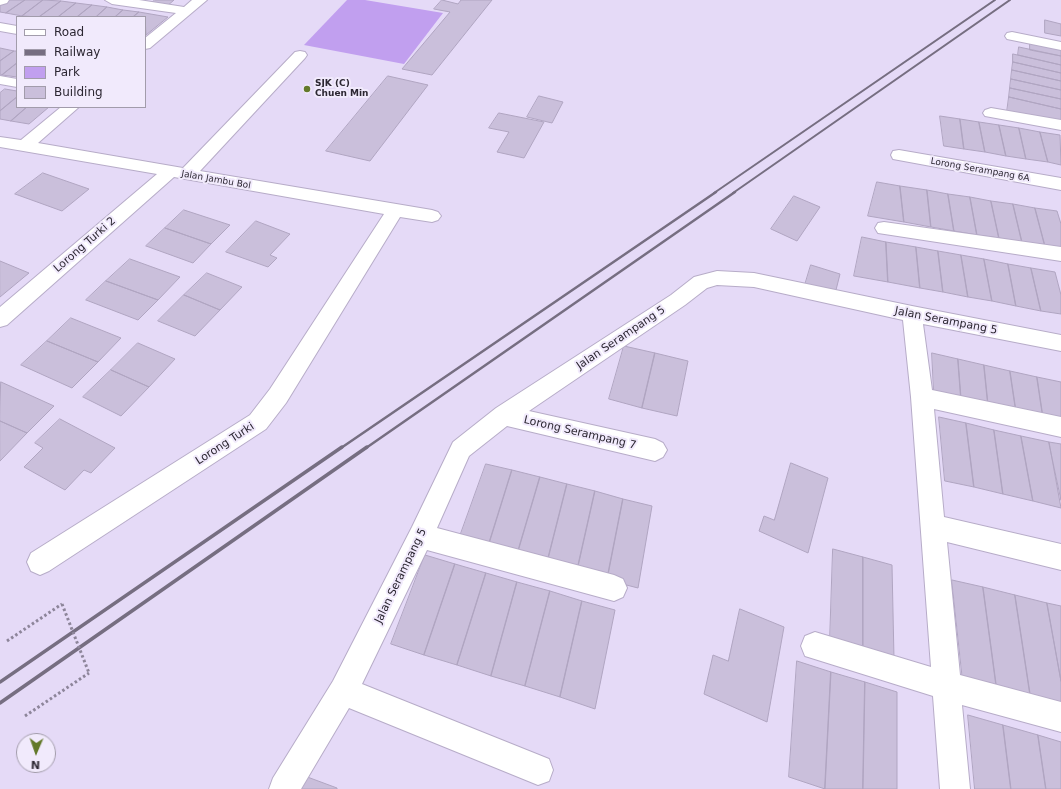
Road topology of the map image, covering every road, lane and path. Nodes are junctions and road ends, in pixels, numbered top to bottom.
1 (112, 0) edge
2 (200, 0) edge
3 (187, 11) junction
4 (0, 27) edge
5 (16, 30) edge
6 (1012, 36) dead end
7 (146, 45) edge
8 (1061, 46) edge
9 (300, 55) dead end
10 (0, 80) edge
11 (16, 83) edge
12 (69, 108) edge
13 (991, 113) dead end
14 (1061, 125) edge
15 (9, 146) edge
16 (899, 155) dead end
17 (178, 173) junction
18 (1061, 184) edge
19 (395, 211) junction
20 (432, 216) dead end
21 (884, 228) dead end
22 (1061, 254) edge
23 (912, 314) junction
24 (0, 319) edge
25 (1061, 343) edge
26 (922, 398) junction
27 (504, 415) junction
28 (1061, 427) edge
29 (655, 450) dead end
30 (932, 526) junction
31 (421, 536) junction
32 (1061, 556) edge
33 (40, 562) dead end
34 (614, 588) dead end
35 (8, 642) dead end
36 (814, 646) dead end
37 (947, 686) junction
38 (343, 691) junction
39 (25, 716) dead end
40 (1061, 717) edge
41 (538, 770) dead end
42 (284, 789) edge
43 (955, 789) edge

1 - 3 street
2 - 3 street
3 - 7 street
4 - 5 street
6 - 8 street
9 - 17 street, Lorong Turki 2
10 - 11 street
12 - 15 street
13 - 14 street
15 - 17 street, Jalan Jambu Bol
16 - 18 street, Lorong Serampang 6A
17 - 19 street, Jalan Jambu Bol
17 - 24 street, Lorong Turki 2
19 - 20 street, Jalan Jambu Bol
19 - 33 street, Lorong Turki
21 - 22 street
23 - 25 street, Jalan Serampang 5
23 - 26 street
23 - 27 street, Jalan Serampang 5
26 - 28 street
26 - 30 street
27 - 29 street, Lorong Serampang 7
27 - 31 street, Jalan Serampang 5
30 - 32 street
30 - 37 street
31 - 34 street
31 - 38 street, Jalan Serampang 5
35 - 39 path, bridge
36 - 37 street
37 - 40 street
37 - 43 street
38 - 41 street
38 - 42 street, Jalan Serampang 5

